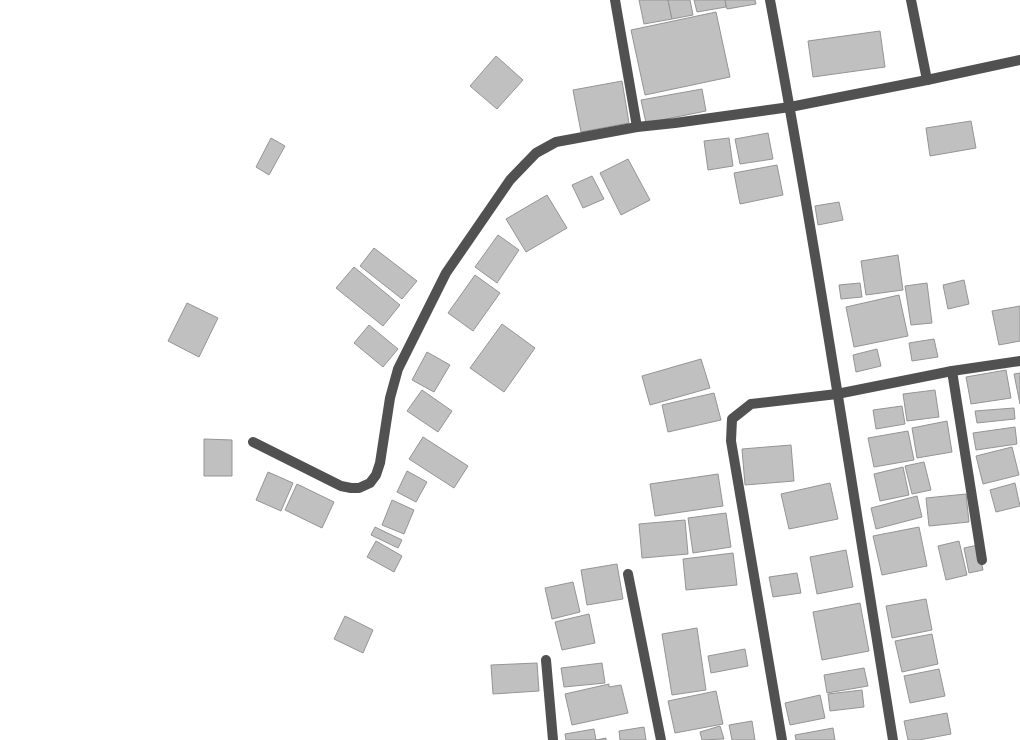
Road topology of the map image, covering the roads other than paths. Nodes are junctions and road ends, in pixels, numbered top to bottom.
1 (615, 0) edge
2 (770, 0) edge
3 (911, 0) edge
4 (1020, 60) edge
5 (926, 80) junction
6 (790, 107) junction
7 (637, 126) junction
8 (1020, 360) edge
9 (952, 371) junction
10 (836, 394) junction
11 (253, 442) dead end
12 (982, 560) dead end
13 (628, 574) dead end
14 (546, 660) dead end
15 (553, 740) edge
16 (661, 740) edge
17 (782, 740) edge
18 (893, 740) edge

1 - 7 street
2 - 6 street
3 - 5 street
4 - 5 street
5 - 6 street
6 - 7 street
6 - 10 street
7 - 11 street
8 - 9 street
9 - 10 street
9 - 12 street
10 - 17 street
10 - 18 street
13 - 16 street
14 - 15 street

